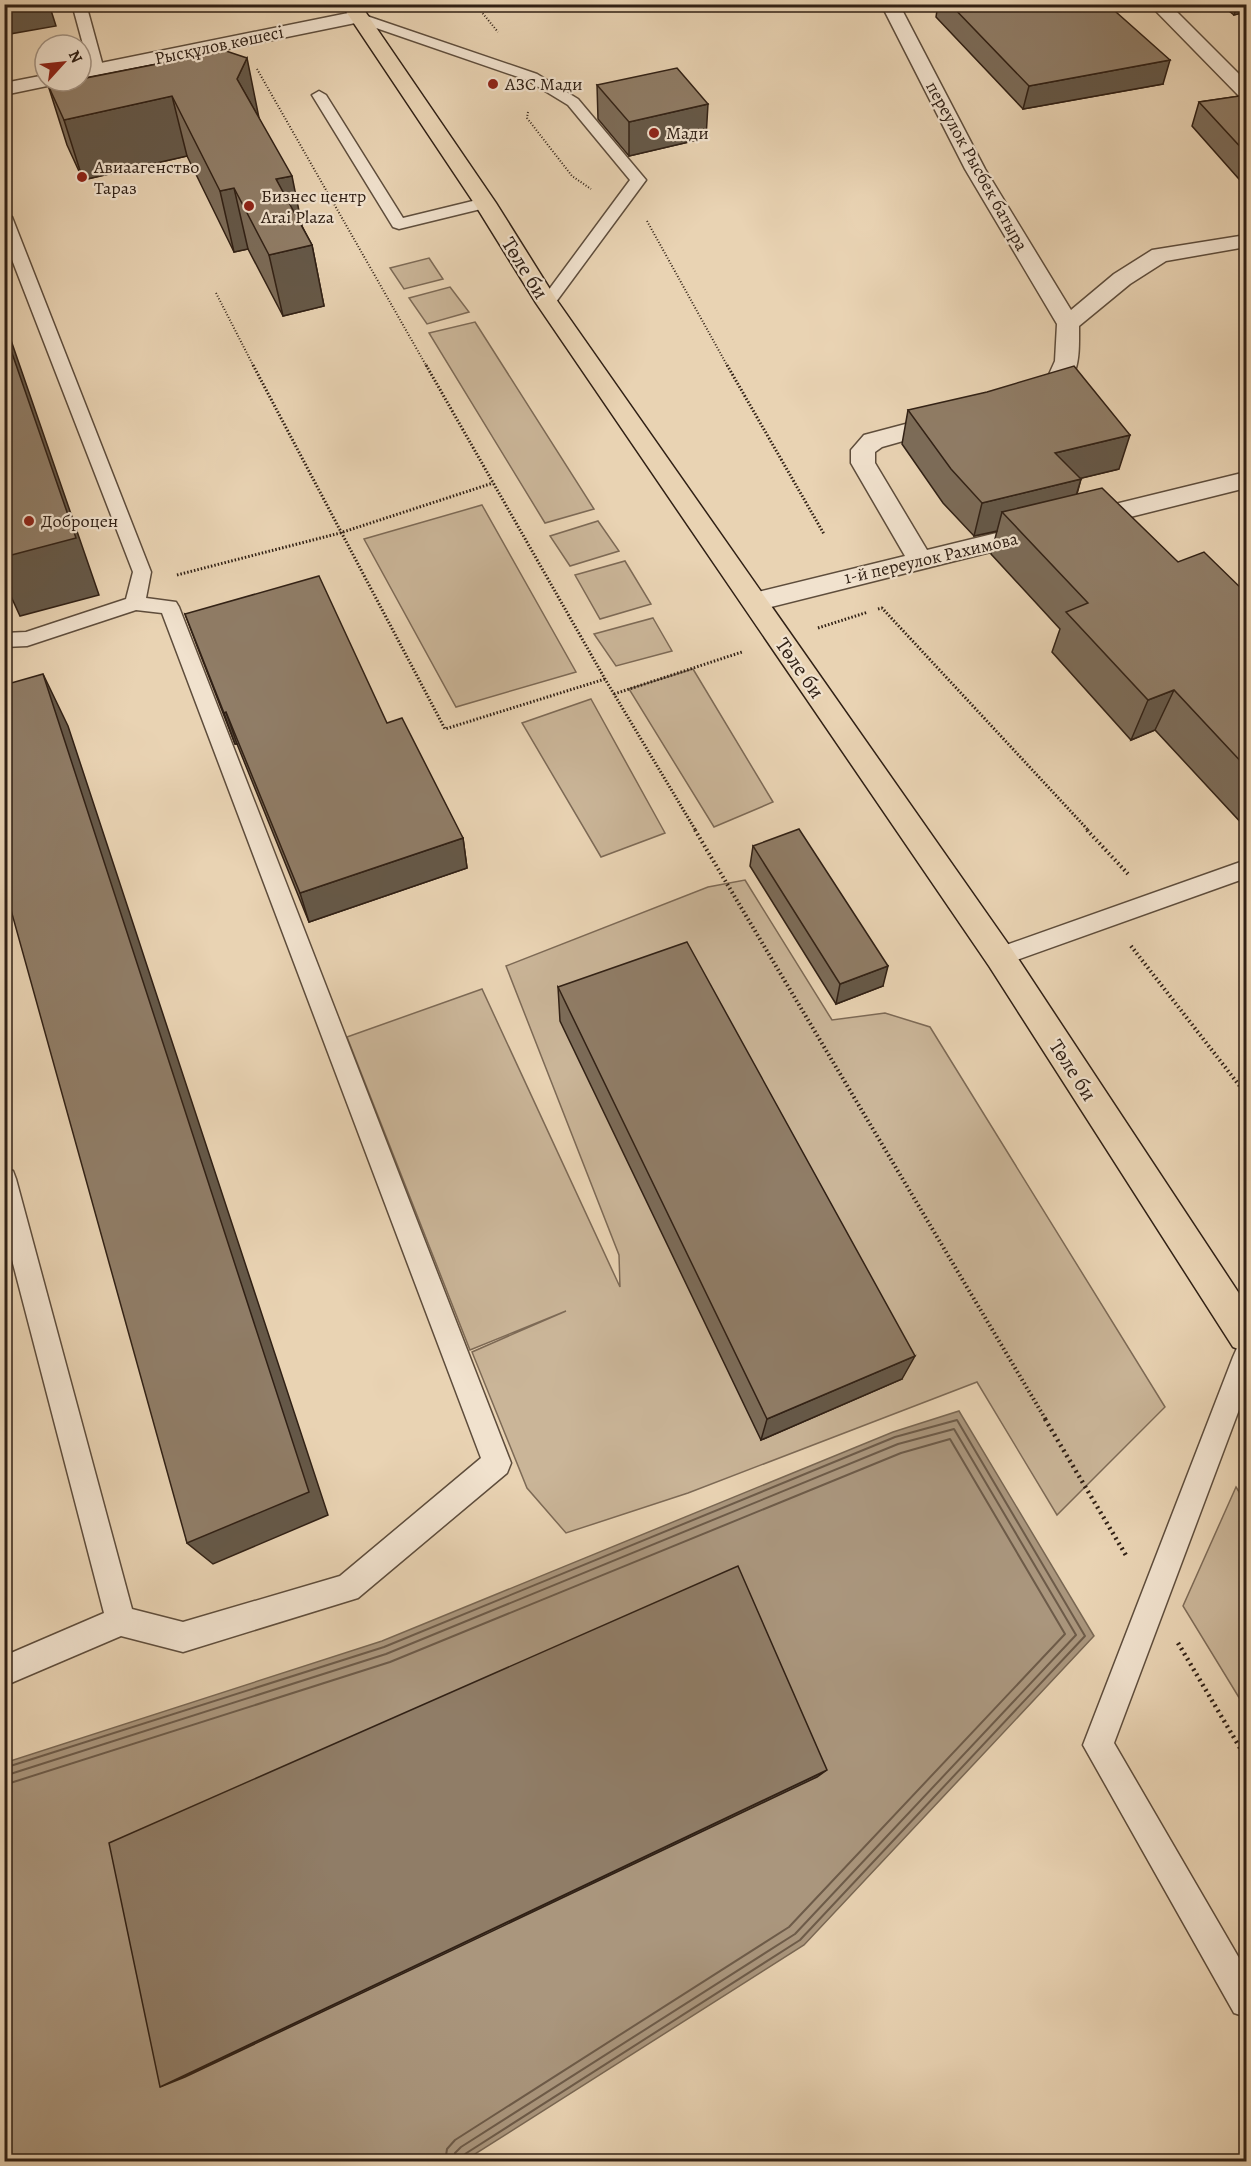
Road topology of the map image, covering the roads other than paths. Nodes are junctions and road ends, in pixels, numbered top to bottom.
1 (79, 4) edge
2 (890, 4) edge
3 (1158, 4) edge
4 (354, 11) edge
5 (83, 33) edge
6 (93, 71) edge
7 (33, 83) edge
8 (4, 89) edge
9 (1246, 92) edge
10 (320, 95) dead end
11 (485, 203) junction
12 (4, 217) edge
13 (1246, 241) edge
14 (547, 303) junction
15 (1068, 324) junction
16 (1012, 405) edge
17 (965, 417) edge
18 (1246, 480) edge
19 (921, 562) junction
20 (137, 594) junction
21 (755, 602) junction
22 (4, 640) edge
23 (1246, 869) edge
24 (1000, 957) junction
25 (4, 1179) edge
26 (14, 1257) edge
27 (1246, 1335) edge
28 (1246, 1357) edge
29 (121, 1621) junction
30 (4, 1671) edge
31 (1246, 2001) edge

1 - 5 lane
2 - 15 street, переулок Рысбек батыра
3 - 9 street
4 - 6 street, Рысқұлов көшесі
4 - 11 main road, Төле би
4 - 14 lane
7 - 8 street
10 - 11 lane
11 - 14 main road, Төле би
12 - 20 lane
13 - 15 street
14 - 21 main road, Төле би
15 - 16 street
17 - 19 street
18 - 19 street, 1-й переулок Рахимова
19 - 21 street, 1-й переулок Рахимова
20 - 22 lane
20 - 29 lane
21 - 24 main road, Төле би
23 - 24 lane
24 - 27 main road, Төле би
25 - 26 lane
26 - 29 lane
28 - 31 lane
29 - 30 lane

